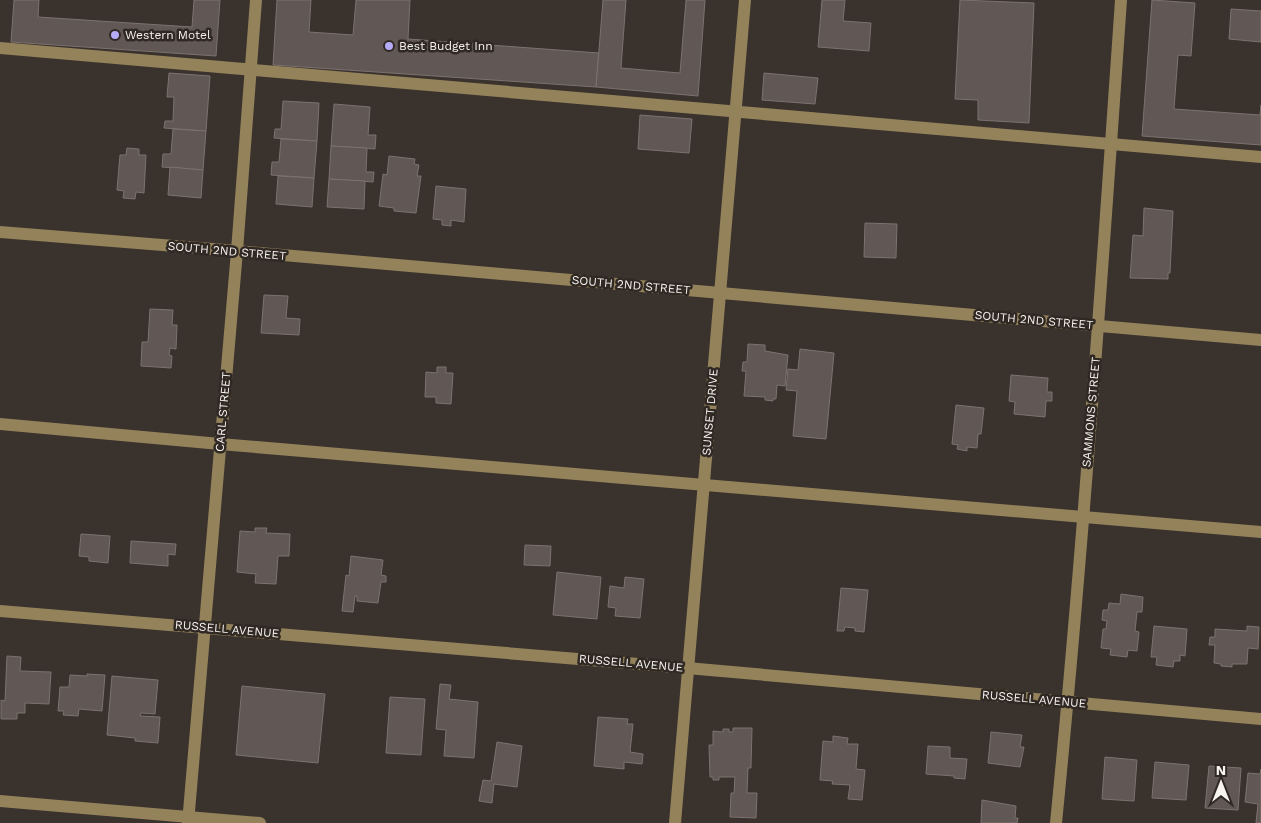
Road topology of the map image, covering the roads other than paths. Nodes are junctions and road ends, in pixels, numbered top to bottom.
1 (256, 0) edge
2 (745, 0) edge
3 (1122, 0) edge
4 (0, 48) edge
5 (251, 70) junction
6 (736, 112) junction
7 (1111, 144) junction
8 (1261, 157) edge
9 (0, 232) edge
10 (237, 251) junction
11 (721, 293) junction
12 (1098, 326) junction
13 (1261, 340) edge
14 (0, 424) edge
15 (220, 444) junction
16 (704, 484) junction
17 (1083, 518) junction
18 (1261, 532) edge
19 (0, 610) edge
20 (204, 628) junction
21 (687, 668) junction
22 (1068, 702) junction
23 (1261, 718) edge
24 (0, 802) edge
25 (188, 820) edge
26 (260, 823) edge
27 (675, 823) edge
28 (1056, 823) edge

1 - 5 street, CARL STREET
2 - 6 street, SUNSET DRIVE
3 - 7 street, SAMMONS STREET
4 - 5 street
5 - 6 street
5 - 10 street, CARL STREET
6 - 7 street
6 - 11 street, SUNSET DRIVE
7 - 8 street
7 - 12 street, SAMMONS STREET
9 - 10 street, SOUTH 2ND STREET
10 - 11 street, SOUTH 2ND STREET
10 - 15 street, CARL STREET
11 - 12 street, SOUTH 2ND STREET
11 - 16 street, SUNSET DRIVE
12 - 13 street, SOUTH 2ND STREET
12 - 17 street, SAMMONS STREET
14 - 15 street
15 - 16 street
15 - 20 street, CARL STREET
16 - 17 street
16 - 21 street, SUNSET DRIVE
17 - 18 street
17 - 22 street, SAMMONS STREET
19 - 20 street, RUSSELL AVENUE
20 - 21 street, RUSSELL AVENUE
20 - 25 street, CARL STREET
21 - 22 street, RUSSELL AVENUE
21 - 27 street, SUNSET DRIVE
22 - 23 street, RUSSELL AVENUE
22 - 28 street, SAMMONS STREET
24 - 25 street
25 - 26 street

